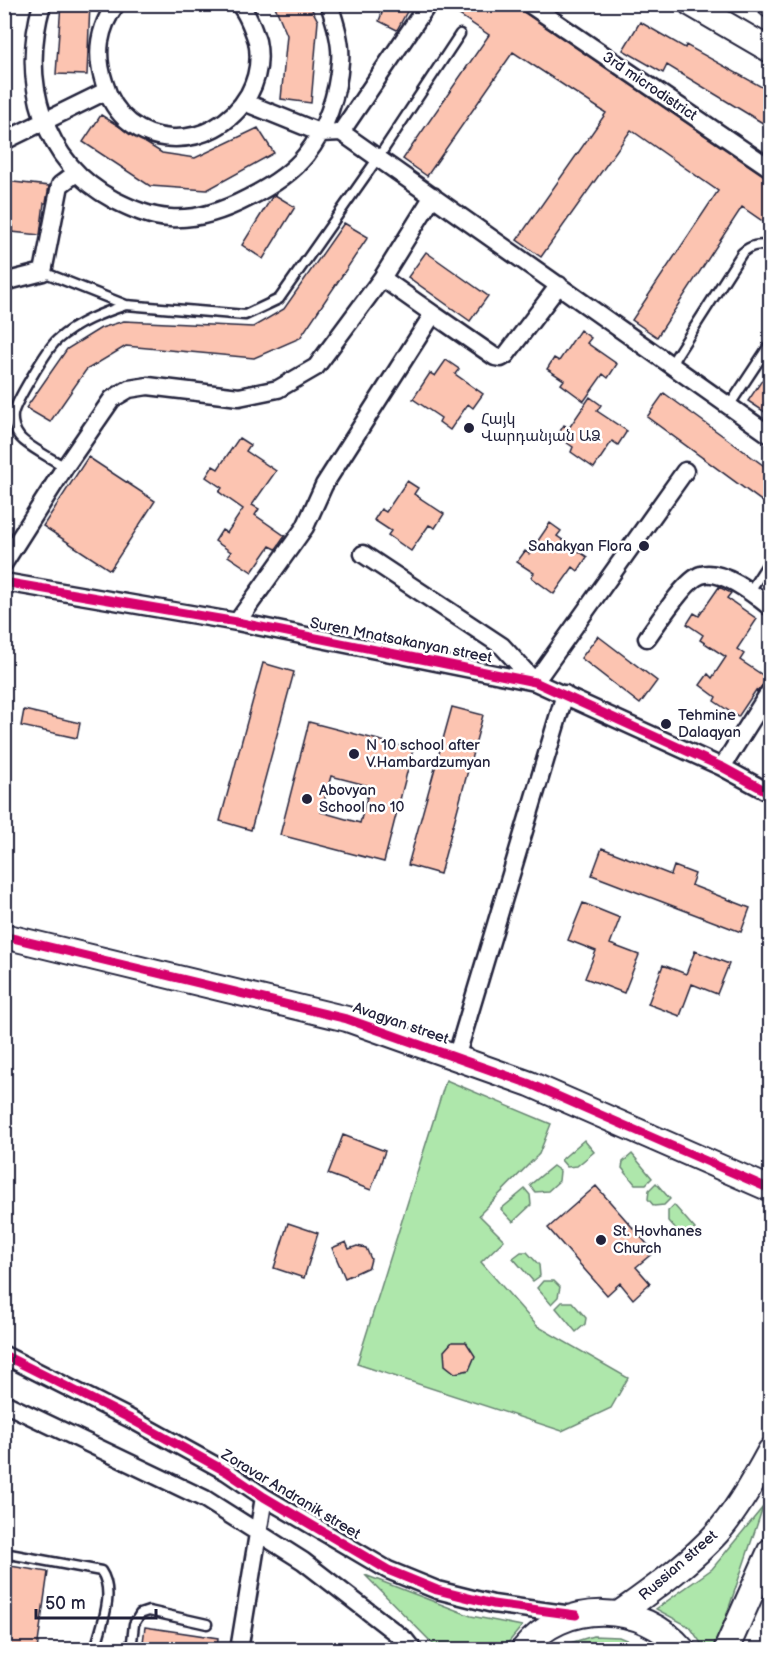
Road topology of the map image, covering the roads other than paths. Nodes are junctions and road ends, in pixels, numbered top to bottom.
1 (42, 4) edge
2 (116, 4) edge
3 (239, 4) edge
4 (329, 4) edge
5 (428, 4) edge
6 (529, 4) edge
7 (691, 4) edge
8 (460, 34) dead end
9 (771, 50) edge
10 (106, 92) junction
11 (244, 102) junction
12 (44, 123) junction
13 (341, 132) junction
14 (321, 133) junction
15 (4, 141) edge
16 (378, 158) junction
17 (771, 168) edge
18 (76, 173) junction
19 (432, 196) junction
20 (771, 246) edge
21 (43, 272) junction
22 (382, 278) junction
23 (4, 282) edge
24 (559, 285) junction
25 (126, 304) junction
26 (433, 314) junction
27 (771, 344) edge
28 (671, 364) junction
29 (729, 406) junction
30 (771, 435) edge
31 (64, 467) junction
32 (685, 471) dead end
33 (363, 554) dead end
34 (771, 560) edge
35 (4, 563) edge
36 (4, 582) edge
37 (750, 591) junction
38 (771, 607) edge
39 (237, 622) junction
40 (647, 638) dead end
41 (535, 682) junction
42 (771, 691) edge
43 (565, 694) junction
44 (722, 767) junction
45 (771, 793) edge
46 (4, 936) edge
47 (456, 1058) junction
48 (771, 1189) edge
49 (4, 1355) edge
50 (4, 1403) edge
51 (771, 1451) edge
52 (264, 1497) junction
53 (259, 1532) junction
54 (771, 1551) edge
55 (4, 1553) edge
56 (620, 1613) junction
57 (576, 1615) junction
58 (207, 1624) dead end
59 (95, 1650) edge
60 (131, 1650) edge
61 (239, 1650) edge
62 (413, 1650) edge
63 (523, 1650) edge
64 (683, 1650) edge
65 (726, 1650) edge

1 - 12 street
2 - 10 street
3 - 11 street
4 - 14 street
5 - 13 street
6 - 17 street, 3rd microdistrict
7 - 9 street
8 - 16 lane
10 - 11 street
10 - 12 street
11 - 14 street
12 - 15 street
12 - 18 street
13 - 14 street
13 - 16 street
14 - 18 street
16 - 19 street
16 - 25 lane
18 - 21 street
19 - 22 street
19 - 24 street
20 - 28 lane
21 - 23 street
21 - 25 lane
22 - 26 street
22 - 31 street
24 - 26 street
24 - 28 street
25 - 31 lane
26 - 39 street
27 - 29 lane
28 - 29 street
29 - 30 street
31 - 35 street
32 - 41 street
33 - 41 street
34 - 37 lane
36 - 39 street, Suren Mnatsakanyan street
37 - 38 street
37 - 40 street
39 - 41 street, Suren Mnatsakanyan street
41 - 43 street, Suren Mnatsakanyan street
42 - 44 street
43 - 44 street, Suren Mnatsakanyan street
43 - 47 street
44 - 45 street, Suren Mnatsakanyan street
46 - 47 street, Avagyan street
47 - 48 street, Avagyan street
49 - 52 street, Zoravar Andranik street
50 - 53 street
51 - 56 street, Russian street
52 - 53 street
52 - 57 street, Zoravar Andranik street
53 - 61 street
53 - 62 street
54 - 65 street
55 - 59 lane
56 - 57 street
56 - 64 street
57 - 63 street
58 - 60 lane

